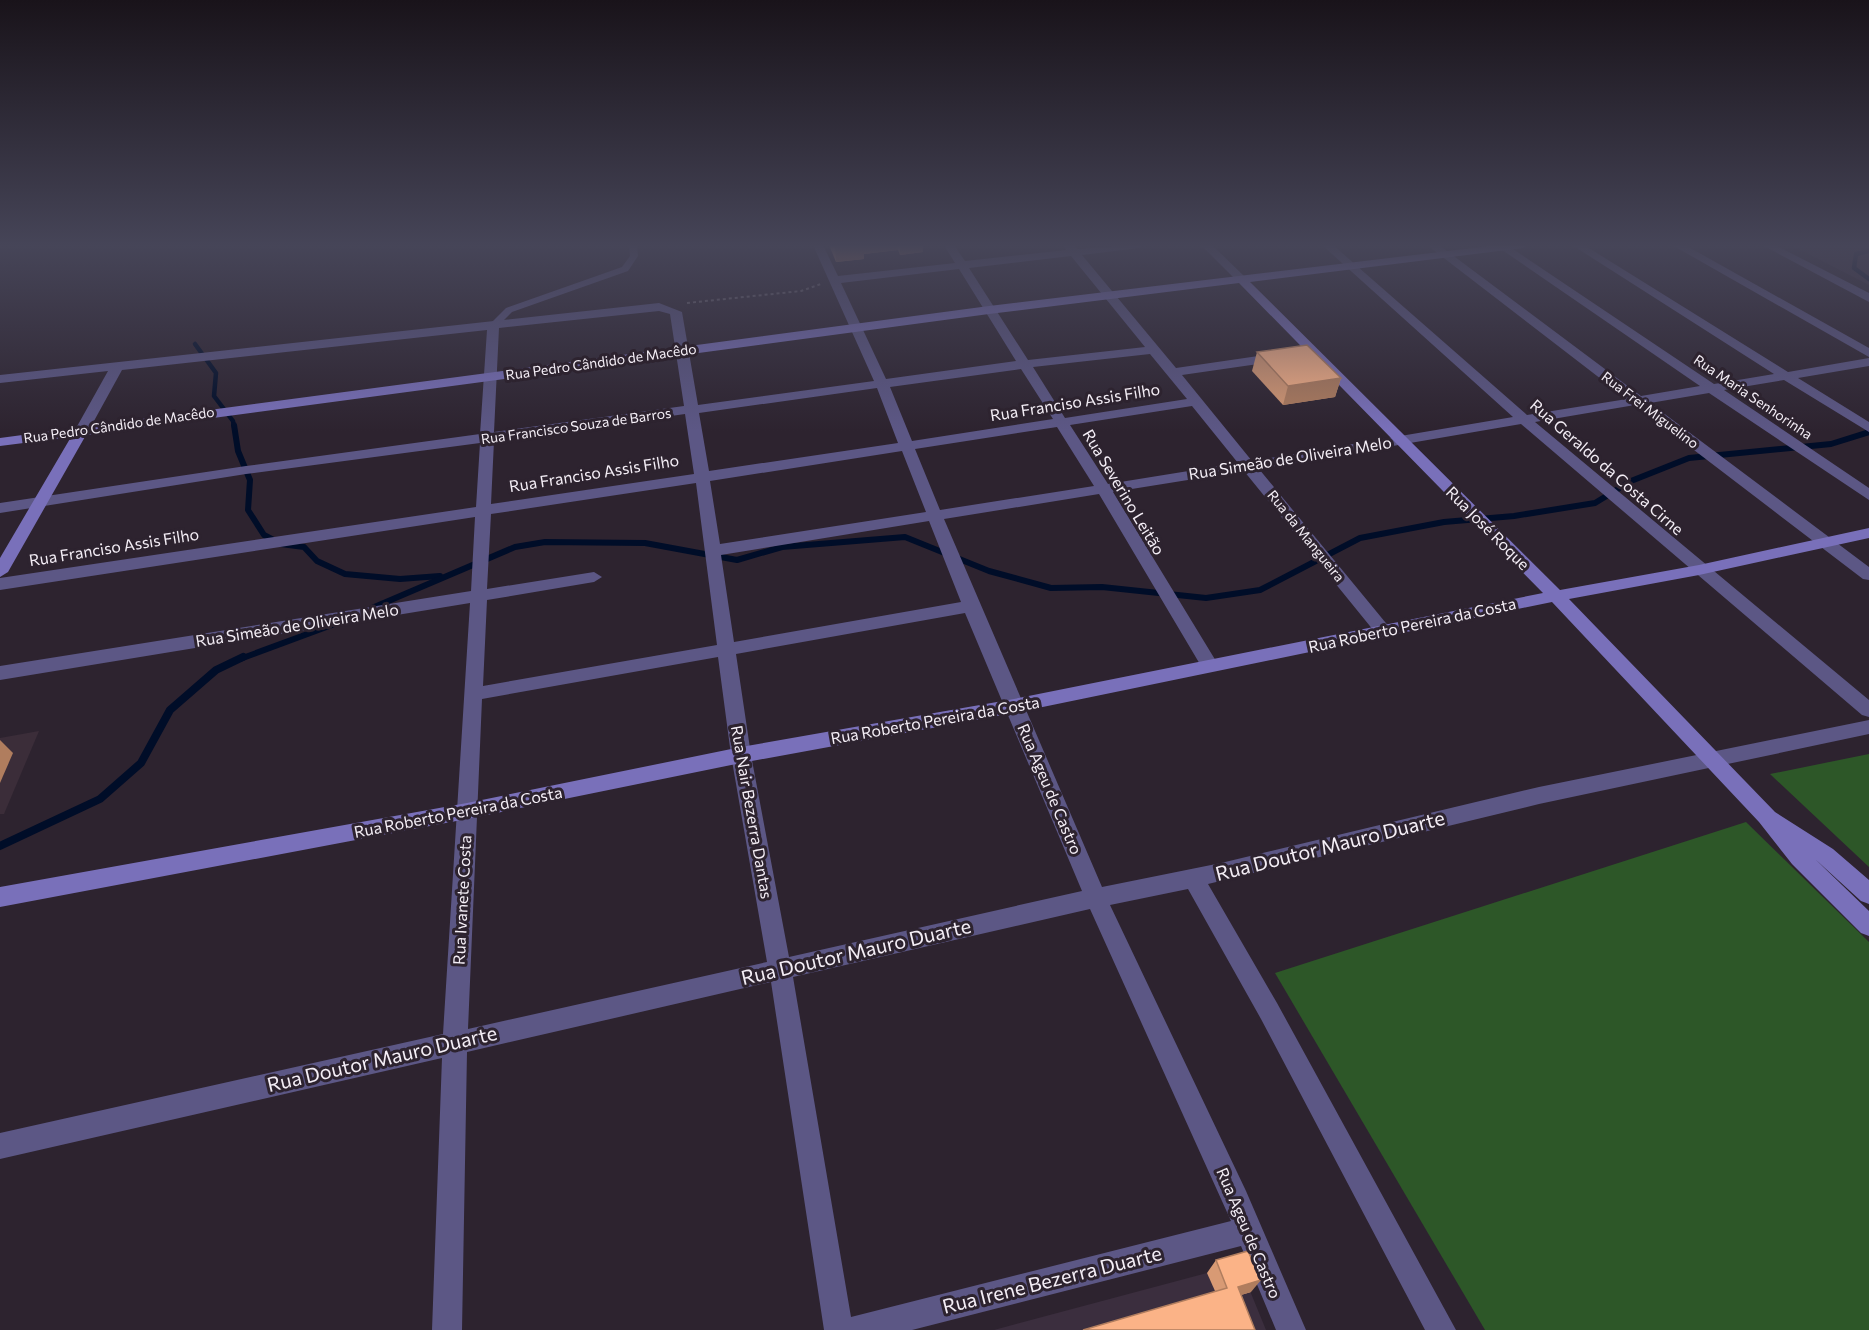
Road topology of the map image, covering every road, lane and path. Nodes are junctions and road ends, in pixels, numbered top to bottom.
1 (517, 307) edge
2 (650, 307) edge
3 (664, 307) edge
4 (845, 307) edge
5 (987, 307) edge
6 (1014, 307) edge
7 (1119, 307) edge
8 (1263, 307) edge
9 (1396, 307) edge
10 (1515, 307) edge
11 (1593, 307) edge
12 (1677, 307) edge
13 (1787, 307) edge
14 (989, 310) junction
15 (493, 326) junction
16 (855, 328) junction
17 (1153, 350) junction
18 (681, 351) junction
19 (1869, 353) edge
20 (1301, 354) junction
21 (1869, 362) edge
22 (1026, 364) junction
23 (117, 366) junction
24 (1171, 373) junction
25 (490, 377) junction
26 (1789, 377) junction
27 (0, 379) edge
28 (882, 384) junction
29 (1713, 388) junction
30 (1639, 400) junction
31 (1195, 402) junction
32 (690, 410) junction
33 (1524, 420) junction
34 (1061, 423) junction
35 (1869, 428) edge
36 (82, 430) junction
37 (489, 438) junction
38 (1400, 440) junction
39 (0, 442) edge
40 (907, 445) junction
41 (1248, 466) junction
42 (702, 475) junction
43 (1103, 488) junction
44 (1869, 495) edge
45 (41, 502) junction
46 (0, 508) edge
47 (484, 508) junction
48 (933, 514) junction
49 (1869, 533) edge
50 (1824, 542) junction
51 (711, 550) junction
52 (1699, 570) junction
53 (0, 572) edge
54 (1869, 575) edge
55 (594, 577) dead end
56 (0, 584) edge
57 (479, 595) junction
58 (1556, 596) junction
59 (970, 606) junction
60 (1384, 632) junction
61 (726, 649) junction
62 (1210, 666) junction
63 (0, 673) edge
64 (475, 694) junction
65 (1014, 706) junction
66 (1869, 710) edge
67 (1869, 727) edge
68 (741, 755) junction
69 (1711, 758) junction
70 (467, 811) junction
71 (1766, 816) junction
72 (1194, 880) junction
73 (1869, 894) edge
74 (0, 897) edge
75 (1096, 898) junction
76 (1869, 926) edge
77 (780, 968) junction
78 (455, 1041) junction
79 (0, 1146) edge
80 (1248, 1230) junction
81 (447, 1330) edge
82 (839, 1330) edge
83 (855, 1330) edge
84 (1291, 1330) edge
85 (1441, 1330) edge

1 - 15 lane
2 - 15 street
3 - 18 street, Rua Nair Bezerra Dantas
4 - 16 street, Rua Ageu de Castro
5 - 14 street, Rua Severino Leitão
6 - 14 street, Rua Pedro Cândido de Macêdo
7 - 17 street, Rua da Mangueira
8 - 20 street, Rua José Roque
9 - 33 street, Rua Geraldo da Costa Cirne
10 - 30 street, Rua Frei Miguelino
11 - 29 street, Rua Maria Senhorinha
12 - 26 street
13 - 19 street
14 - 16 street, Rua Pedro Cândido de Macêdo
14 - 22 street, Rua Severino Leitão
15 - 23 street
15 - 25 street, Rua Ivanete Costa
16 - 18 street, Rua Pedro Cândido de Macêdo
16 - 28 street, Rua Ageu de Castro
17 - 22 street, Rua Francisco Souza de Barros
17 - 24 street, Rua da Mangueira
18 - 25 street, Rua Pedro Cândido de Macêdo
18 - 32 street, Rua Nair Bezerra Dantas
20 - 24 street
20 - 38 street, Rua José Roque
21 - 26 street, Rua Simeão de Oliveira Melo
22 - 28 street, Rua Francisco Souza de Barros
22 - 34 street, Rua Severino Leitão
23 - 27 street
23 - 36 street
24 - 31 street, Rua da Mangueira
25 - 36 street, Rua Pedro Cândido de Macêdo
25 - 37 street, Rua Ivanete Costa
26 - 29 street, Rua Simeão de Oliveira Melo
26 - 35 street
28 - 32 street, Rua Francisco Souza de Barros
28 - 40 street, Rua Ageu de Castro
29 - 30 street, Rua Simeão de Oliveira Melo
29 - 44 street, Rua Maria Senhorinha
30 - 33 street, Rua Simeão de Oliveira Melo
30 - 50 street, Rua Frei Miguelino
31 - 34 street, Rua Franciso Assis Filho
31 - 41 street, Rua da Mangueira
32 - 37 street, Rua Francisco Souza de Barros
32 - 42 street, Rua Nair Bezerra Dantas
33 - 38 street, Rua Simeão de Oliveira Melo
33 - 52 street, Rua Geraldo da Costa Cirne
34 - 40 street, Rua Franciso Assis Filho
34 - 43 street, Rua Severino Leitão
36 - 39 street, Rua Pedro Cândido de Macêdo
36 - 45 street
37 - 45 street, Rua Francisco Souza de Barros
37 - 47 street, Rua Ivanete Costa
38 - 41 street, Rua Simeão de Oliveira Melo
38 - 58 street, Rua José Roque
40 - 42 street, Rua Franciso Assis Filho
40 - 48 street, Rua Ageu de Castro
41 - 43 street, Rua Simeão de Oliveira Melo
41 - 60 street, Rua da Mangueira
42 - 47 street, Rua Franciso Assis Filho
42 - 51 street, Rua Nair Bezerra Dantas
43 - 48 street, Rua Simeão de Oliveira Melo
43 - 62 street, Rua Severino Leitão
45 - 46 street, Rua Francisco Souza de Barros
45 - 53 street
47 - 56 street, Rua Franciso Assis Filho
47 - 57 street, Rua Ivanete Costa
48 - 51 street, Rua Simeão de Oliveira Melo
48 - 59 street, Rua Ageu de Castro
49 - 50 street, Rua Roberto Pereira da Costa
50 - 52 street, Rua Roberto Pereira da Costa
50 - 54 street, Rua Frei Miguelino
51 - 61 street, Rua Nair Bezerra Dantas
52 - 58 street, Rua Roberto Pereira da Costa
52 - 66 street, Rua Geraldo da Costa Cirne
55 - 57 street, Rua Simeão de Oliveira Melo
57 - 63 street, Rua Simeão de Oliveira Melo
57 - 64 street, Rua Ivanete Costa
58 - 60 street, Rua Roberto Pereira da Costa
58 - 69 street, Rua José Roque
59 - 61 street
59 - 65 street, Rua Ageu de Castro
60 - 62 street, Rua Roberto Pereira da Costa
61 - 64 street
61 - 68 street, Rua Nair Bezerra Dantas
62 - 65 street, Rua Roberto Pereira da Costa
64 - 70 street, Rua Ivanete Costa
65 - 68 street, Rua Roberto Pereira da Costa
65 - 75 street, Rua Ageu de Castro
67 - 69 street, Rua Doutor Mauro Duarte
68 - 70 street, Rua Roberto Pereira da Costa
68 - 77 street, Rua Nair Bezerra Dantas
69 - 71 street, Rua José Roque
69 - 72 street, Rua Doutor Mauro Duarte
70 - 74 street, Rua Roberto Pereira da Costa
70 - 78 street, Rua Ivanete Costa
71 - 73 street, Rua José Roque
71 - 76 street, Rua José Roque
72 - 75 street, Rua Doutor Mauro Duarte
72 - 85 street
75 - 77 street, Rua Doutor Mauro Duarte
75 - 80 street, Rua Ageu de Castro
77 - 78 street, Rua Doutor Mauro Duarte
77 - 82 street, Rua Nair Bezerra Dantas
78 - 79 street, Rua Doutor Mauro Duarte
78 - 81 street, Rua Ivanete Costa
80 - 83 street, Rua Irene Bezerra Duarte
80 - 84 street, Rua Ageu de Castro

